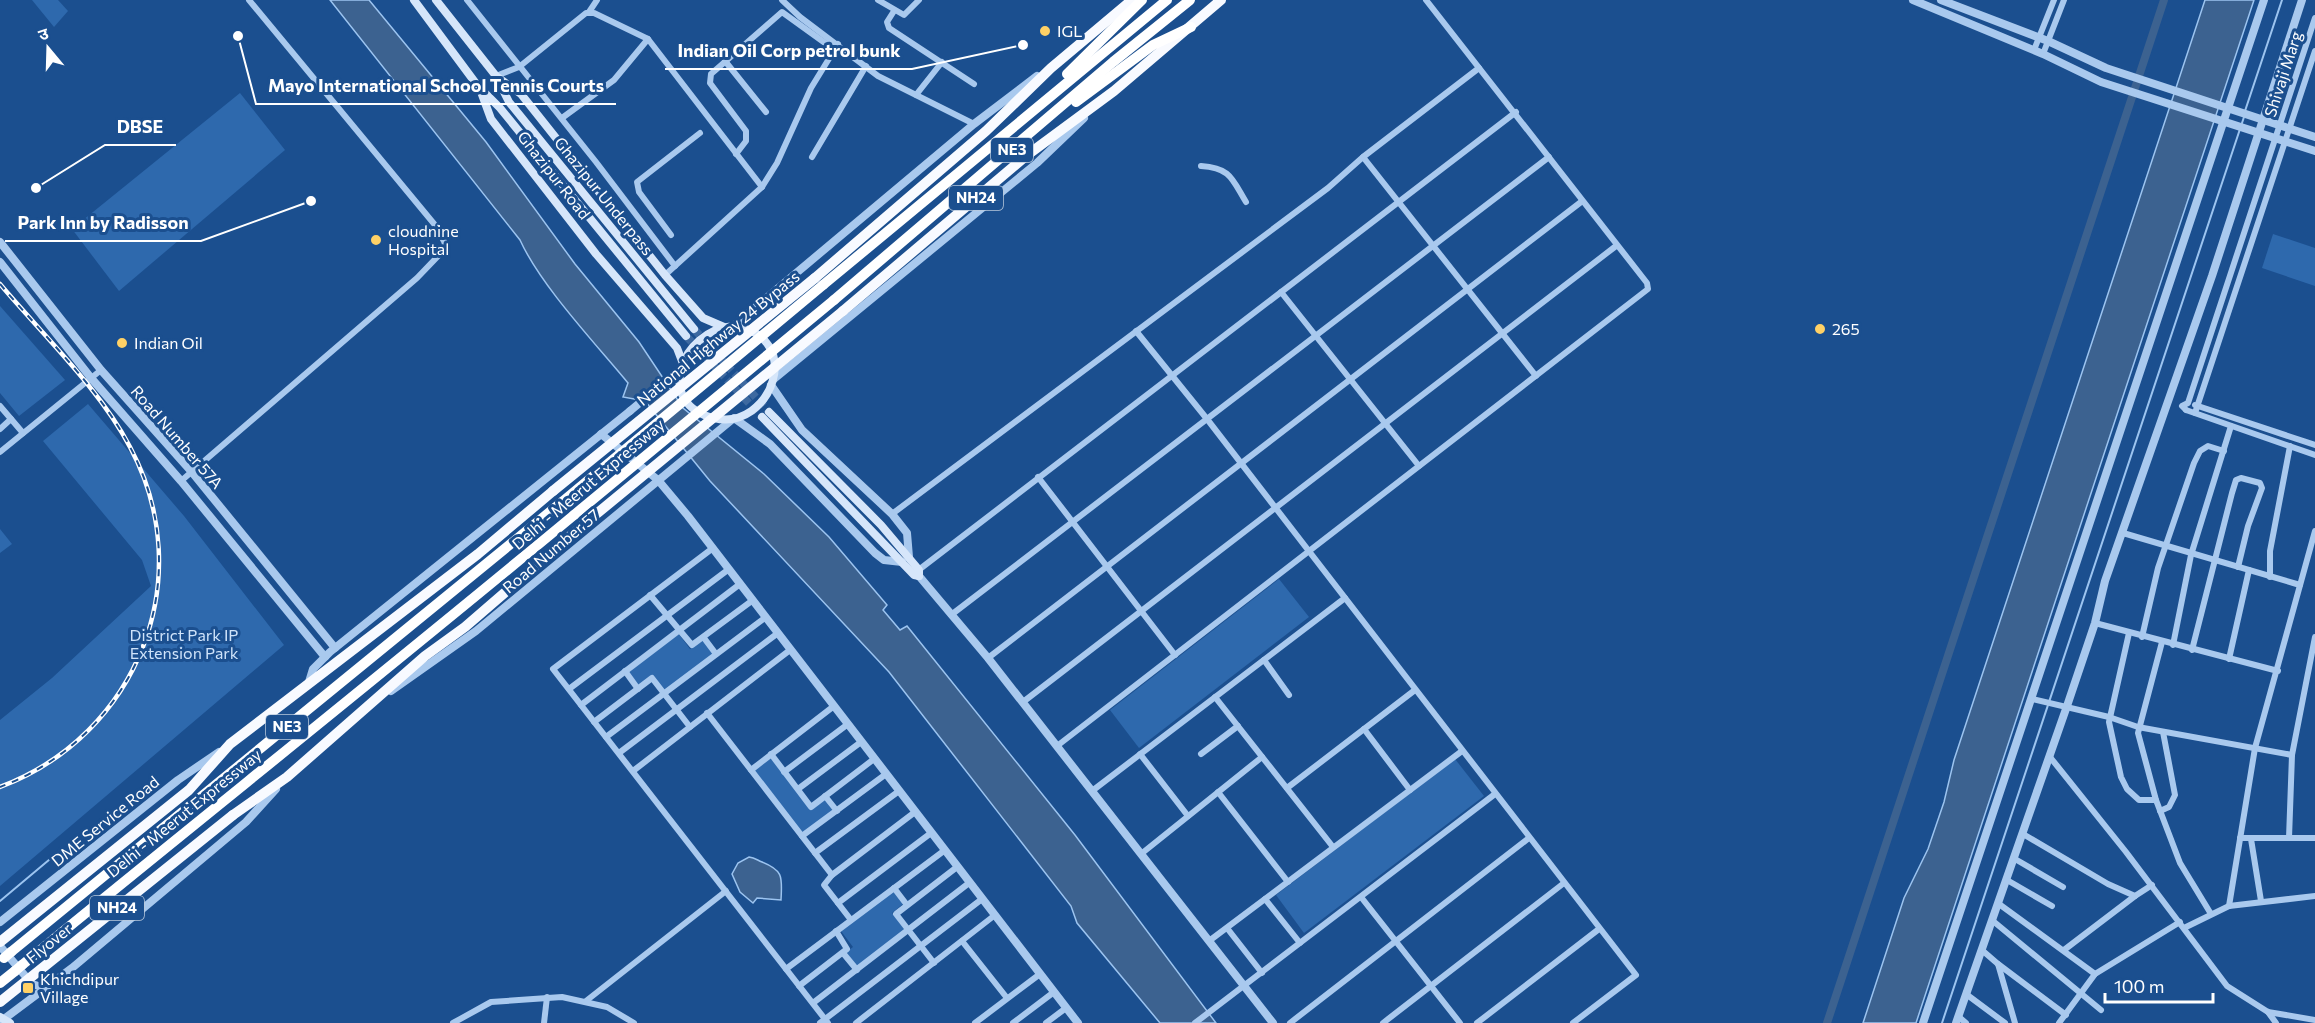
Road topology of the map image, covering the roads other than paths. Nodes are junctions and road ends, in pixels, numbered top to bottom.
1 (249, 0) edge
2 (414, 0) edge
3 (435, 0) edge
4 (597, 0) edge
5 (782, 0) edge
6 (878, 0) edge
7 (919, 0) edge
8 (1132, 0) edge
9 (1143, 0) edge
10 (1167, 0) edge
11 (1190, 0) edge
12 (1221, 0) edge
13 (1426, 0) edge
14 (1913, 0) edge
15 (1941, 0) edge
16 (2054, 0) edge
17 (2064, 0) edge
18 (2264, 0) edge
19 (2302, 0) edge
20 (471, 1) edge
21 (894, 11) junction
22 (590, 12) junction
23 (2315, 18) edge
24 (1191, 27) junction
25 (2039, 38) junction
26 (648, 39) junction
27 (2048, 41) junction
28 (825, 43) dead end
29 (838, 44) junction
30 (2034, 50) junction
31 (2315, 51) edge
32 (2043, 54) junction
33 (725, 61) junction
34 (942, 62) junction
35 (519, 66) junction
36 (867, 66) junction
37 (1051, 68) junction
38 (1479, 68) junction
39 (496, 76) junction
40 (974, 84) dead end
41 (480, 89) junction
42 (1114, 91) junction
43 (916, 95) junction
44 (2228, 107) junction
45 (766, 112) dead end
46 (1516, 112) junction
47 (562, 118) junction
48 (2264, 118) junction
49 (2223, 123) junction
50 (2281, 123) junction
51 (974, 124) junction
52 (2290, 127) junction
53 (700, 133) dead end
54 (2258, 133) junction
55 (2315, 137) edge
56 (2276, 138) junction
57 (1001, 140) junction
58 (2285, 141) junction
59 (1012, 149) junction
60 (2315, 151) edge
61 (736, 154) junction
62 (812, 157) dead end
63 (1364, 157) junction
64 (1549, 157) junction
65 (1201, 166) dead end
66 (762, 187) junction
67 (1399, 201) junction
68 (1246, 202) dead end
69 (1581, 202) junction
70 (662, 223) junction
71 (650, 233) junction
72 (671, 235) dead end
73 (0, 242) edge
74 (1433, 246) junction
75 (1616, 246) junction
76 (0, 262) edge
77 (675, 266) junction
78 (665, 275) junction
79 (819, 281) junction
80 (1468, 289) junction
81 (1281, 292) junction
82 (728, 326) junction
83 (694, 330) tunnel mouth
84 (1136, 331) junction
85 (1502, 333) junction
86 (1317, 335) junction
87 (686, 336) tunnel mouth
88 (678, 369) junction
89 (101, 370) junction
90 (1172, 375) junction
91 (1536, 376) junction
92 (91, 378) junction
93 (1351, 379) junction
94 (773, 382) junction
95 (2169, 400) junction
96 (0, 406) edge
97 (2185, 406) junction
98 (2198, 406) junction
99 (2195, 413) junction
100 (765, 415) tunnel mouth
101 (734, 418) junction
102 (11, 419) junction
103 (1207, 419) junction
104 (1385, 423) junction
105 (2231, 426) junction
106 (0, 429) edge
107 (23, 434) junction
108 (601, 434) junction
109 (2315, 445) edge
110 (2290, 446) junction
111 (2224, 451) junction
112 (0, 452) edge
113 (2315, 455) edge
114 (1241, 463) junction
115 (1419, 466) junction
116 (191, 471) junction
117 (1038, 477) junction
118 (658, 480) junction
119 (181, 481) junction
120 (1275, 508) junction
121 (892, 514) junction
122 (1073, 522) junction
123 (2315, 531) edge
124 (2123, 533) junction
125 (2165, 547) junction
126 (713, 548) junction
127 (1309, 551) junction
128 (2192, 555) junction
129 (905, 560) junction
130 (2214, 561) junction
131 (1107, 567) junction
132 (2238, 567) junction
133 (729, 569) junction
134 (2250, 570) junction
135 (917, 574) junction
136 (2270, 577) junction
137 (740, 584) junction
138 (2300, 585) junction
139 (650, 595) junction
140 (1345, 598) junction
141 (753, 600) junction
142 (1141, 611) junction
143 (951, 615) junction
144 (666, 616) junction
145 (766, 617) junction
146 (2095, 623) junction
147 (678, 631) junction
148 (777, 633) junction
149 (2129, 633) junction
150 (2142, 637) junction
151 (2315, 637) edge
152 (704, 638) junction
153 (2162, 642) junction
154 (2173, 645) junction
155 (335, 648) junction
156 (790, 650) junction
157 (2192, 650) junction
158 (716, 654) junction
159 (1175, 655) junction
160 (325, 657) junction
161 (988, 658) junction
162 (2229, 659) junction
163 (1264, 660) junction
164 (625, 671) junction
165 (2278, 671) junction
166 (309, 682) junction
167 (638, 688) junction
168 (569, 689) junction
169 (1415, 690) junction
170 (664, 694) junction
171 (1289, 695) dead end
172 (1215, 697) junction
173 (380, 698) junction
174 (2035, 700) junction
175 (1023, 702) junction
176 (581, 705) junction
177 (834, 706) junction
178 (2063, 706) junction
179 (676, 709) junction
180 (707, 713) junction
181 (2109, 717) junction
182 (594, 722) junction
183 (848, 724) junction
184 (1238, 726) junction
185 (690, 727) junction
186 (2138, 727) junction
187 (1364, 729) junction
188 (2163, 732) junction
189 (606, 737) junction
190 (861, 742) junction
191 (230, 744) junction
192 (1057, 746) junction
193 (2254, 748) junction
194 (1462, 751) junction
195 (619, 753) junction
196 (771, 754) junction
197 (1140, 754) junction
198 (1201, 754) dead end
199 (2292, 755) junction
200 (1262, 757) junction
201 (2050, 757) junction
202 (874, 759) junction
203 (751, 770) junction
204 (633, 771) junction
205 (784, 772) junction
206 (886, 774) junction
207 (287, 777) junction
208 (1287, 788) junction
209 (798, 789) junction
210 (1410, 790) junction
211 (899, 791) junction
212 (1092, 791) junction
213 (1218, 792) junction
214 (1495, 794) junction
215 (825, 796) junction
216 (2156, 800) junction
217 (837, 811) junction
218 (2160, 811) junction
219 (915, 812) junction
220 (1188, 816) junction
221 (931, 833) junction
222 (2023, 834) junction
223 (802, 837) junction
224 (1529, 838) junction
225 (2240, 838) junction
226 (2251, 838) junction
227 (2289, 838) junction
228 (2315, 838) edge
229 (1334, 848) junction
230 (945, 850) junction
231 (815, 853) junction
232 (1141, 854) junction
233 (2014, 859) junction
234 (957, 867) junction
235 (832, 875) junction
236 (2007, 880) junction
237 (1288, 882) junction
238 (969, 883) junction
239 (1564, 883) junction
240 (2152, 885) junction
241 (2063, 887) dead end
242 (894, 888) junction
243 (726, 891) junction
244 (2135, 896) junction
245 (2315, 896) edge
246 (1361, 897) junction
247 (982, 899) junction
248 (1265, 899) junction
249 (2261, 901) junction
250 (838, 903) junction
251 (1999, 904) junction
252 (907, 905) junction
253 (2052, 906) dead end
254 (2229, 906) junction
255 (2211, 914) junction
256 (995, 915) junction
257 (851, 920) junction
258 (1993, 921) junction
259 (0, 922) edge
260 (2182, 925) junction
261 (1227, 928) junction
262 (1599, 929) junction
263 (908, 930) junction
264 (836, 931) junction
265 (962, 941) junction
266 (1209, 941) junction
267 (1396, 941) junction
268 (1300, 943) junction
269 (0, 944) edge
270 (921, 946) junction
271 (2064, 950) junction
272 (1983, 951) junction
273 (843, 953) junction
274 (5, 957) edge
275 (934, 963) junction
276 (1998, 964) junction
277 (786, 969) junction
278 (856, 970) junction
279 (1262, 973) junction
280 (1040, 974) junction
281 (2095, 974) junction
282 (0, 983) edge
283 (800, 986) junction
284 (1431, 986) junction
285 (1244, 987) junction
286 (45, 988) junction
287 (1054, 992) junction
288 (1966, 994) junction
289 (2080, 994) junction
290 (548, 997) junction
291 (1007, 998) junction
292 (586, 1001) junction
293 (0, 1002) edge
294 (813, 1003) junction
295 (1066, 1008) junction
296 (2101, 1010) dead end
297 (2268, 1012) junction
298 (2066, 1015) junction
299 (3, 1020) edge
300 (1957, 1020) edge
301 (2315, 1020) edge
302 (824, 1022) edge
303 (977, 1022) edge
304 (453, 1023) edge
305 (544, 1023) edge
306 (634, 1023) edge
307 (855, 1023) edge
308 (1014, 1023) edge
309 (1046, 1023) edge
310 (1078, 1023) edge
311 (1195, 1023) edge
312 (1273, 1023) edge
313 (1290, 1023) edge
314 (1383, 1023) edge
315 (1460, 1023) edge
316 (1477, 1023) edge
317 (1573, 1023) edge
318 (1923, 1023) edge
319 (1966, 1023) edge
320 (2005, 1023) edge
321 (2015, 1023) edge
322 (2059, 1023) edge
323 (2276, 1023) edge

1 - 116 street
2 - 41 main road, Ghazipur Road
3 - 39 main road, Ghazipur Road
4 - 22 street
5 - 29 street
6 - 21 street
7 - 21 street
8 - 37 highway, National Highway 24 Bypass
9 - 57 highway
10 - 57 highway, Delhi - Meerut Expressway / NE3
11 - 59 highway, Delhi - Meerut Expressway / NE3
12 - 24 highway
13 - 38 street
14 - 30 street
15 - 25 street
16 - 25 street
17 - 27 street
18 - 44 street
19 - 48 street
20 - 35 street
21 - 34 street
22 - 26 street
22 - 35 street
23 - 50 street, Shivaji Marg
24 - 42 highway
24 - 59 highway
25 - 27 street
25 - 30 street
26 - 47 street
26 - 61 street
27 - 32 street
27 - 44 street
28 - 33 street
29 - 36 street
29 - 66 street
30 - 32 street
31 - 52 street, Shivaji Marg
32 - 49 street
33 - 45 street
33 - 61 street
34 - 40 street
34 - 43 street
35 - 39 street
35 - 47 street
36 - 43 street
36 - 62 street
37 - 51 street
37 - 79 highway, National Highway 24 Bypass / NH24
38 - 46 street
38 - 63 street
39 - 78 main road, Ghazipur Road
39 - 83 main road, Ghazipur Underpass
41 - 87 main road, Ghazipur Underpass
41 - 88 main road, Ghazipur Road
42 - 94 street
42 - 173 highway, Flyover / NH24, bridge
43 - 51 street
44 - 48 street
44 - 49 street
46 - 64 street
46 - 67 street
47 - 71 street
48 - 50 street
48 - 54 street
49 - 54 street
49 - 174 street
50 - 52 street
50 - 56 street, Shivaji Marg
51 - 82 street
52 - 55 street
52 - 58 street, Shivaji Marg
53 - 70 street
54 - 56 street
54 - 95 street
56 - 58 street
56 - 97 street, Shivaji Marg
57 - 79 highway, Delhi - Meerut Expressway / NE3
58 - 60 street
58 - 98 street, Shivaji Marg
59 - 282 highway, Delhi - Meerut Expressway / NE3, bridge
61 - 66 street
63 - 67 street
63 - 84 street
64 - 69 street
64 - 74 street
65 - 68 street
66 - 77 street
67 - 74 street
67 - 81 street
69 - 75 street
69 - 80 street
70 - 71 street
70 - 72 street
71 - 77 street
73 - 89 street, Road Number 57A
74 - 80 street
74 - 86 street
75 - 85 street
75 - 91 street
76 - 92 street, Road Number 57A
77 - 78 street
78 - 82 main road, Ghazipur Road
79 - 166 highway, National Highway 24 Bypass / NH24, bridge
79 - 274 highway, Delhi - Meerut Expressway / NE3, bridge
80 - 85 street
80 - 93 street
81 - 86 street
81 - 90 street
82 - 88 main road
82 - 94 main road
84 - 90 street
84 - 121 street
85 - 91 street
85 - 104 street
86 - 93 street
86 - 103 street
88 - 101 main road
88 - 108 street, bridge
89 - 92 street
89 - 116 street, Road Number 57A
90 - 103 street
90 - 117 street
91 - 115 street
92 - 107 street
92 - 119 street, Road Number 57A
93 - 104 street
93 - 114 street
94 - 101 main road
94 - 121 street
95 - 97 street
95 - 124 street
96 - 102 street
97 - 98 street
97 - 99 street
98 - 99 street, Shivaji Marg
98 - 109 street
99 - 105 street
100 - 129 main road
101 - 118 street, Road Number 57
101 - 129 street
102 - 106 street
102 - 107 street
103 - 114 street
103 - 122 street
104 - 115 street
104 - 120 street
105 - 110 street
105 - 111 street
107 - 112 street
108 - 118 street
108 - 155 street
110 - 113 street
110 - 136 street
111 - 125 street
111 - 128 street
114 - 120 street
114 - 131 street
115 - 127 street
116 - 119 street
116 - 155 street, Road Number 57A
117 - 122 street
117 - 135 street
118 - 126 street
118 - 173 street, Road Number 57
119 - 160 street, Road Number 57A
120 - 127 street
120 - 142 street
121 - 129 street
122 - 131 street
122 - 143 street
123 - 138 street
124 - 125 street
124 - 146 street
125 - 128 street
125 - 150 street
126 - 133 street
126 - 139 street
127 - 140 street
127 - 159 street
128 - 130 street
128 - 154 street
129 - 135 main road
130 - 132 street
130 - 132 street
130 - 157 street
131 - 142 street
131 - 161 street
132 - 134 street
133 - 137 street
133 - 144 street
134 - 136 street
134 - 162 street
135 - 143 street
136 - 138 street
137 - 141 street
137 - 147 street
138 - 165 street
139 - 144 street
139 - 168 street
140 - 163 street
140 - 169 street
141 - 145 street
141 - 152 street
142 - 159 street
142 - 175 street
143 - 161 street
144 - 147 street
144 - 168 street
145 - 148 street
145 - 158 street
146 - 149 street
146 - 178 street
147 - 152 street
147 - 164 street
148 - 156 street
148 - 179 street
149 - 150 street
149 - 181 street
150 - 153 street
151 - 199 street
152 - 158 street
153 - 154 street
153 - 186 street
154 - 157 street
155 - 160 street
156 - 177 street
156 - 180 street
157 - 162 street
158 - 170 street
159 - 192 street
160 - 166 street
161 - 175 street
162 - 165 street
163 - 171 street
163 - 172 street
164 - 167 street
164 - 176 street
165 - 193 street
166 - 191 highway, National Highway 24 Bypass
167 - 170 street
167 - 182 street
168 - 176 street
169 - 187 street
169 - 194 street
170 - 179 street
170 - 189 street
172 - 184 street
172 - 197 street
173 - 207 highway, Flyover
174 - 178 street
174 - 318 street
175 - 192 street
176 - 182 street
177 - 183 street
177 - 196 street
178 - 181 street
178 - 201 street
179 - 185 street
179 - 195 street
180 - 185 street
180 - 203 street
181 - 186 street
181 - 216 street
182 - 189 street
183 - 190 street
183 - 205 street
184 - 198 street
184 - 200 street
185 - 204 street
186 - 188 street
186 - 216 street
187 - 208 street
187 - 210 street
188 - 193 street
188 - 218 street
189 - 195 street
190 - 202 street
190 - 209 street
191 - 259 street, DME Service Road
191 - 269 highway, Flyover / NH24
192 - 212 street
193 - 199 street
193 - 225 street
194 - 210 street
194 - 214 street
195 - 204 street
196 - 203 street
196 - 205 street
197 - 212 street
197 - 220 street
199 - 227 street
200 - 208 street
200 - 213 street
201 - 222 street
201 - 240 street
202 - 206 street
202 - 215 street
203 - 223 street
204 - 243 street
205 - 209 street
206 - 211 street
206 - 217 street
207 - 286 street
207 - 293 highway, Flyover / NH24, bridge
208 - 229 street
209 - 215 street
210 - 229 street
211 - 219 street
211 - 231 street
212 - 232 street
213 - 220 street
213 - 237 street
214 - 224 street
214 - 246 street
215 - 217 street
216 - 218 street
217 - 223 street
218 - 255 street
219 - 221 street
219 - 235 street
220 - 232 street
221 - 230 street
221 - 250 street
222 - 233 street
222 - 244 street
223 - 231 street
224 - 239 street
224 - 267 street
225 - 226 street
225 - 254 street
226 - 227 street
226 - 249 street
227 - 228 street
229 - 237 street
230 - 234 street
230 - 242 street
231 - 235 street
232 - 266 street
233 - 236 street
233 - 241 street
234 - 238 street
234 - 252 street
235 - 250 street
236 - 251 street
236 - 253 street
237 - 248 street
238 - 247 street
238 - 263 street
239 - 262 street
239 - 284 street
240 - 244 street
240 - 260 street
242 - 252 street
242 - 257 street
243 - 277 street
243 - 292 street
244 - 271 street
245 - 249 street
246 - 267 street
246 - 268 street
247 - 256 street
247 - 270 street
248 - 261 street
248 - 268 street
249 - 254 street
250 - 257 street
251 - 258 street
251 - 271 street
252 - 263 street
254 - 255 street
255 - 260 street
256 - 265 street
256 - 280 street
257 - 264 street
258 - 272 street
258 - 289 street
260 - 281 street
260 - 297 street
261 - 266 street
261 - 279 street
262 - 316 street
262 - 317 street
263 - 270 street
263 - 278 street
264 - 273 street
264 - 277 street
265 - 275 street
265 - 291 street
266 - 285 street
267 - 284 street
267 - 313 street
268 - 279 street
269 - 286 street
270 - 275 street
270 - 302 street
271 - 281 street
272 - 276 street
272 - 288 street
273 - 278 street
273 - 283 street
275 - 307 street
276 - 298 street
276 - 321 street
277 - 283 street
278 - 294 street
279 - 285 street
280 - 287 street
280 - 291 street
281 - 289 street
283 - 294 street
284 - 314 street
284 - 315 street
285 - 311 street
285 - 312 street
286 - 299 street
287 - 295 street
287 - 308 street
288 - 300 street
288 - 320 street
289 - 296 street
289 - 298 street
290 - 292 street
290 - 304 street
290 - 305 street
291 - 303 street
292 - 306 street
294 - 302 street
295 - 309 street
295 - 310 street
297 - 301 street
297 - 323 street
298 - 322 street
300 - 319 street

